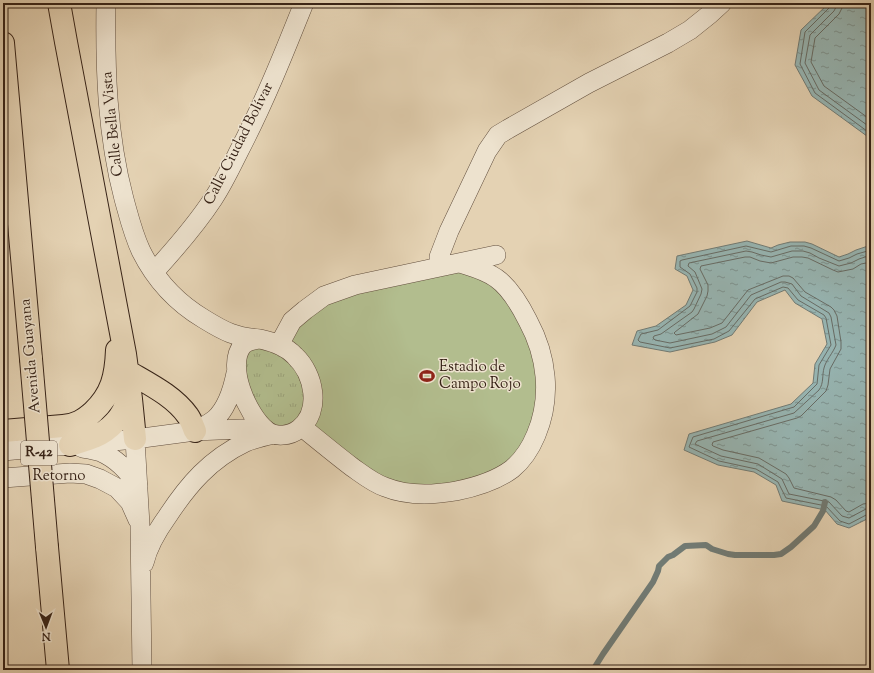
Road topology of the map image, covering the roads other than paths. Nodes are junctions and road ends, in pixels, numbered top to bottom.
1 (59, 3) edge
2 (106, 3) edge
3 (304, 3) edge
4 (722, 3) edge
5 (3, 43) edge
6 (496, 255) dead end
7 (460, 263) junction
8 (440, 267) junction
9 (154, 272) junction
10 (116, 305) junction
11 (217, 328) junction
12 (260, 339) junction
13 (279, 345) junction
14 (237, 365) junction
15 (127, 371) junction
16 (302, 427) junction
17 (3, 431) edge
18 (195, 431) junction
19 (269, 432) junction
20 (135, 439) junction
21 (70, 445) junction
22 (3, 451) edge
23 (3, 478) edge
24 (138, 486) junction
25 (140, 525) junction
26 (141, 574) junction
27 (58, 670) edge
28 (142, 670) edge

1 - 10 main road
2 - 9 street, Calle Bella Vista
3 - 9 street, Calle Ciudad Bolívar
4 - 8 street
5 - 27 main road, Avenida Guayana / R-42, bridge
6 - 7 street
7 - 8 street
7 - 16 street
8 - 13 street
9 - 11 street, Calle Bella Vista
10 - 15 main road
10 - 17 main road
11 - 12 street, Calle Bella Vista
11 - 14 street, Calle Bella Vista
12 - 13 street
12 - 14 street
13 - 16 street
14 - 18 street
14 - 19 street
15 - 18 main road
15 - 20 main road
15 - 21 main road
16 - 19 street
18 - 19 street
18 - 20 street
19 - 26 street
20 - 21 street
20 - 24 street
21 - 22 street
21 - 24 street
23 - 25 street, Retorno
24 - 25 street
25 - 26 street
26 - 28 street

